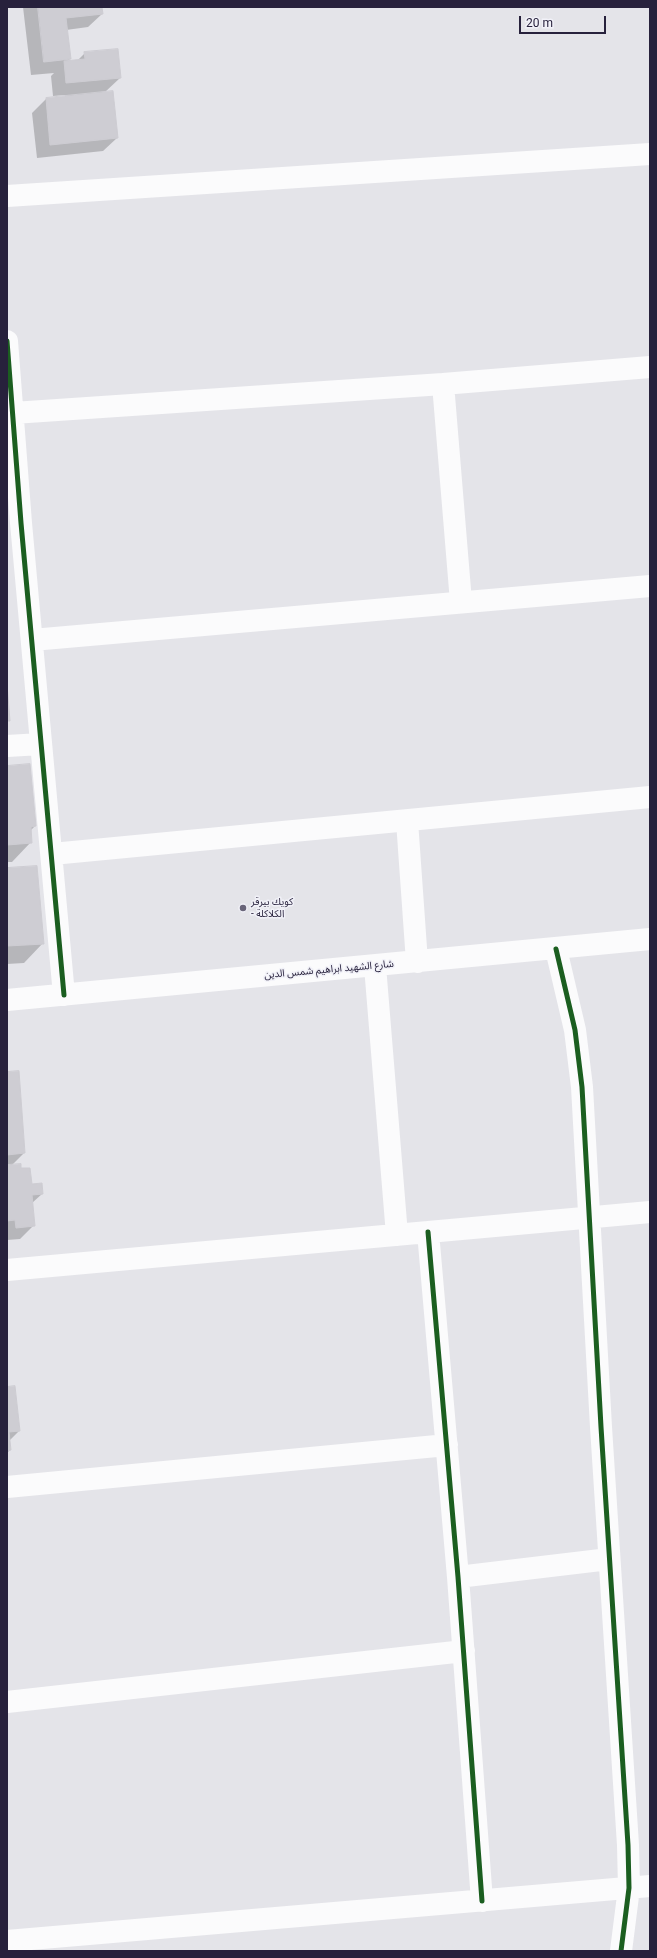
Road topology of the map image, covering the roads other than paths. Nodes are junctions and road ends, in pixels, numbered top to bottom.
1 (650, 154) edge
2 (7, 196) edge
3 (7, 341) edge
4 (650, 367) edge
5 (443, 384) junction
6 (13, 413) junction
7 (14, 524) edge
8 (650, 586) edge
9 (461, 602) junction
10 (32, 640) junction
11 (41, 744) junction
12 (7, 746) edge
13 (650, 797) edge
14 (407, 821) junction
15 (52, 854) junction
16 (650, 940) edge
17 (556, 949) junction
18 (417, 962) junction
19 (375, 966) junction
20 (64, 995) junction
21 (7, 1000) edge
22 (650, 1212) edge
23 (590, 1218) junction
24 (428, 1232) junction
25 (397, 1235) junction
26 (7, 1270) edge
27 (447, 1445) junction
28 (7, 1487) edge
29 (609, 1559) junction
30 (458, 1577) junction
31 (464, 1651) junction
32 (7, 1702) edge
33 (640, 1887) edge
34 (482, 1901) junction
35 (7, 1941) edge
36 (621, 1951) edge

1 - 2 street
3 - 6 street
4 - 5 street
5 - 6 street
5 - 9 street
6 - 7 street
7 - 10 street
8 - 9 street
9 - 10 street
10 - 11 street
11 - 12 street
11 - 15 street
13 - 14 street
14 - 15 street
14 - 18 street
15 - 20 street
16 - 17 street, شارع الشهيد ابراهيم شمس الدين
17 - 18 street, شارع الشهيد ابراهيم شمس الدين
17 - 23 street
18 - 19 street, شارع الشهيد ابراهيم شمس الدين
19 - 20 street, شارع الشهيد ابراهيم شمس الدين
19 - 25 street
20 - 21 street, شارع الشهيد ابراهيم شمس الدين
22 - 23 street
23 - 24 street
23 - 29 street
24 - 25 street
24 - 27 street
25 - 26 street
27 - 28 street
27 - 30 street
29 - 30 street
29 - 33 street
30 - 31 street
31 - 32 street
31 - 34 street
33 - 34 street
33 - 36 street
34 - 35 street

